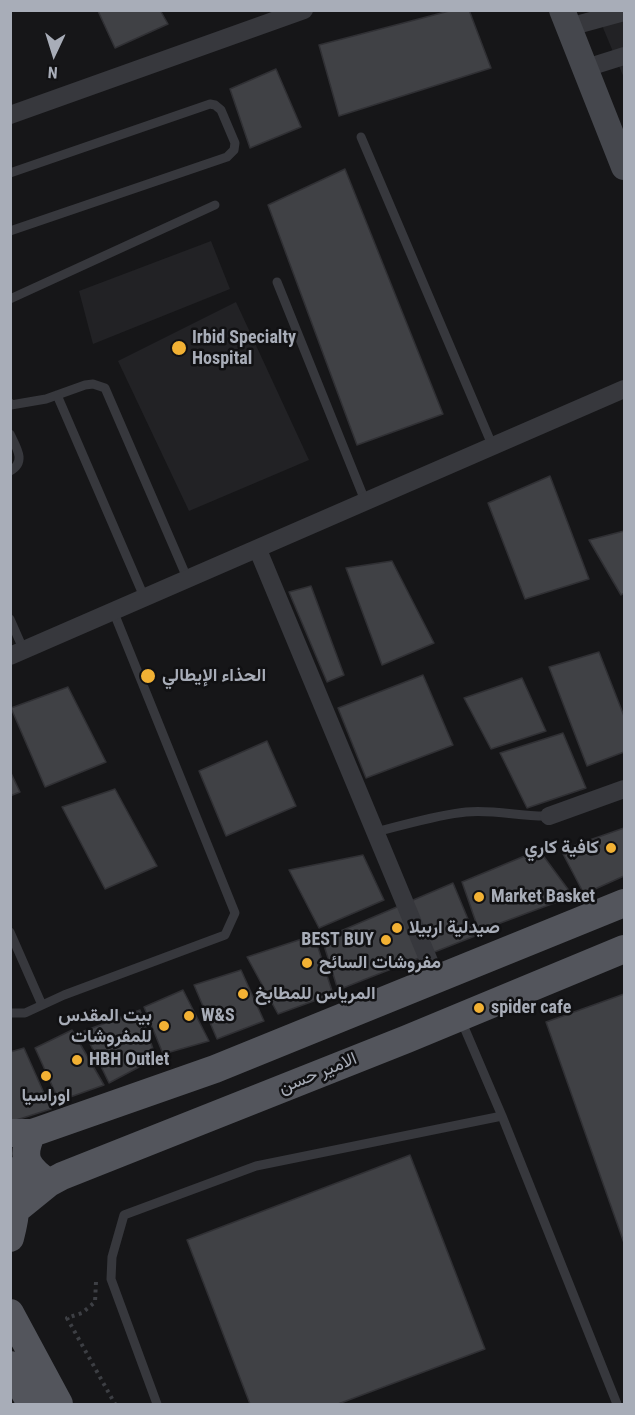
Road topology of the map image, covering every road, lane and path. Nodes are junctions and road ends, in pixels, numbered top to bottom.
1 (304, 11) edge
2 (624, 12) edge
3 (566, 19) edge
4 (624, 56) edge
5 (586, 68) junction
6 (10, 115) edge
7 (361, 137) dead end
8 (624, 167) edge
9 (10, 172) edge
10 (215, 205) dead end
11 (10, 231) edge
12 (277, 282) dead end
13 (10, 300) edge
14 (624, 389) edge
15 (57, 395) junction
16 (11, 405) edge
17 (10, 434) edge
18 (493, 447) junction
19 (10, 471) edge
20 (366, 503) junction
21 (258, 550) junction
22 (188, 580) junction
23 (145, 599) junction
24 (114, 613) junction
25 (10, 619) edge
26 (17, 654) edge
27 (624, 789) edge
28 (549, 816) joint
29 (375, 832) junction
30 (624, 903) edge
31 (10, 932) edge
32 (624, 949) edge
33 (436, 978) junction
34 (42, 1005) junction
35 (10, 1013) edge
36 (460, 1017) junction
37 (502, 1116) junction
38 (21, 1133) edge
39 (10, 1171) edge
40 (49, 1183) junction
41 (17, 1209) junction
42 (10, 1238) edge
43 (96, 1274) dead end
44 (12, 1318) edge
45 (10, 1365) edge
46 (31, 1404) edge
47 (59, 1404) edge
48 (115, 1404) edge
49 (157, 1404) edge
50 (617, 1404) edge

1 - 6 street
2 - 3 street
3 - 5 street
4 - 5 street
5 - 8 street
7 - 18 lane
9 - 11 lane
10 - 13 lane
12 - 20 lane
14 - 18 street
15 - 16 lane
15 - 22 lane
15 - 23 lane
17 - 19 lane
18 - 20 street
20 - 21 street
21 - 22 street
21 - 29 street
22 - 23 street
23 - 24 street
24 - 26 street
24 - 34 lane
25 - 26 lane
27 - 28 street
28 - 29 lane
29 - 33 street
30 - 33 main road
31 - 34 lane
32 - 36 main road, الامير حسن
33 - 38 main road
34 - 35 lane
36 - 37 lane
36 - 40 main road, الامير حسن
37 - 49 lane
37 - 50 lane
38 - 40 main road
39 - 41 main road
40 - 41 main road, الامير حسن
41 - 42 main road
43 - 48 path
44 - 47 main road
45 - 46 main road

